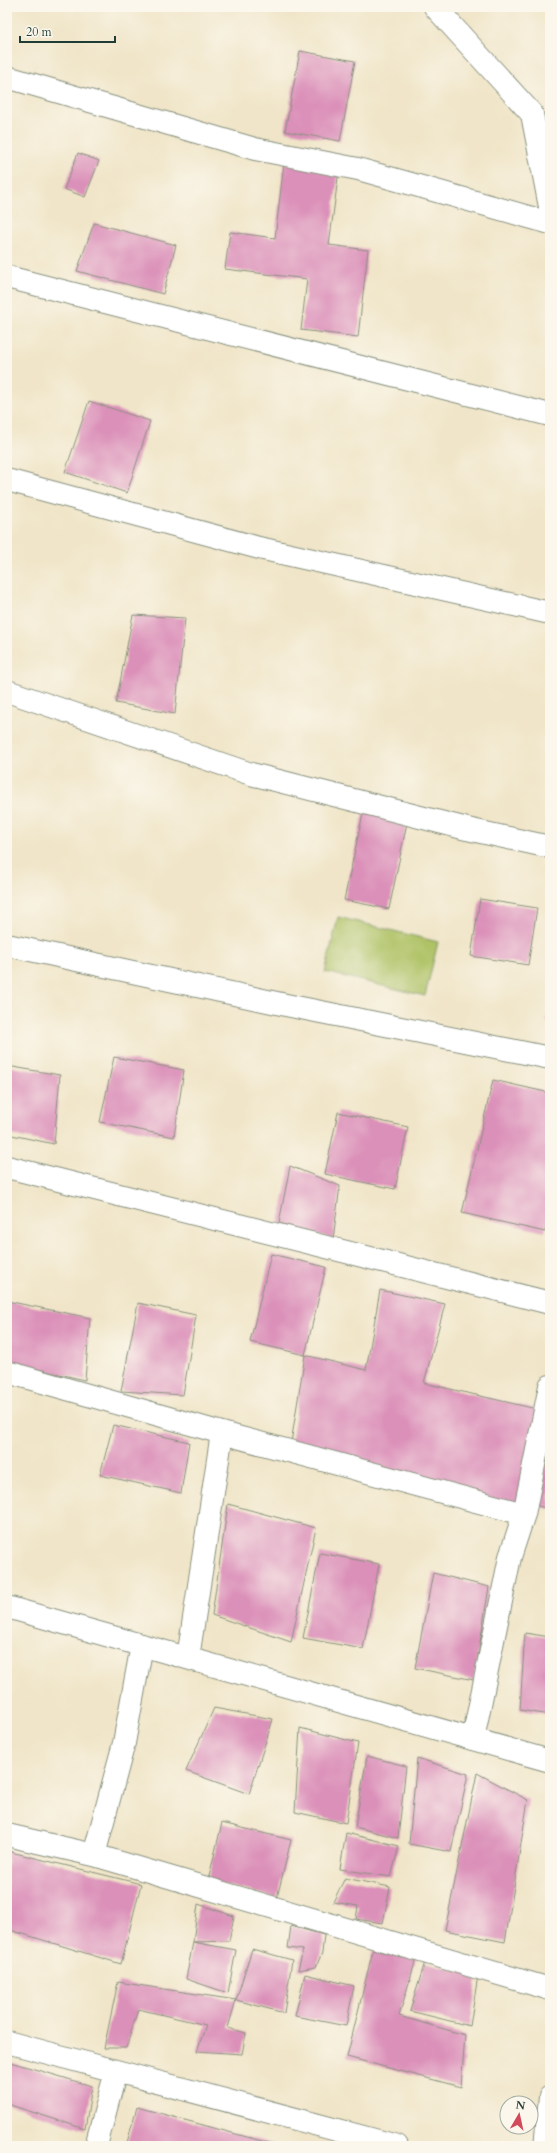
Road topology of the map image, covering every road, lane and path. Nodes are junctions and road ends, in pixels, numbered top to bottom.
1 (435, 7) edge
2 (7, 77) edge
3 (550, 207) edge
4 (550, 224) edge
5 (7, 277) edge
6 (550, 415) edge
7 (7, 480) edge
8 (550, 613) edge
9 (7, 691) edge
10 (550, 847) edge
11 (7, 945) edge
12 (550, 1058) edge
13 (7, 1167) edge
14 (550, 1303) edge
15 (7, 1372) edge
16 (550, 1386) edge
17 (222, 1433) junction
18 (524, 1514) junction
19 (7, 1607) edge
20 (142, 1645) junction
21 (188, 1658) junction
22 (473, 1739) junction
23 (550, 1761) edge
24 (7, 1836) edge
25 (94, 1855) junction
26 (550, 1989) edge
27 (7, 2042) edge
28 (116, 2071) junction
29 (550, 2097) edge
30 (96, 2146) edge
31 (397, 2146) edge
32 (545, 2146) edge

1 - 3 street
2 - 4 street
5 - 6 street
7 - 8 street
9 - 10 street
11 - 12 street
13 - 14 street
15 - 17 street
16 - 18 street
17 - 18 street
17 - 21 street
18 - 22 street
19 - 20 street
20 - 21 street
20 - 25 street
21 - 22 street
22 - 23 street
24 - 25 street
25 - 26 street
27 - 28 street
28 - 30 street
28 - 31 street
29 - 32 street

